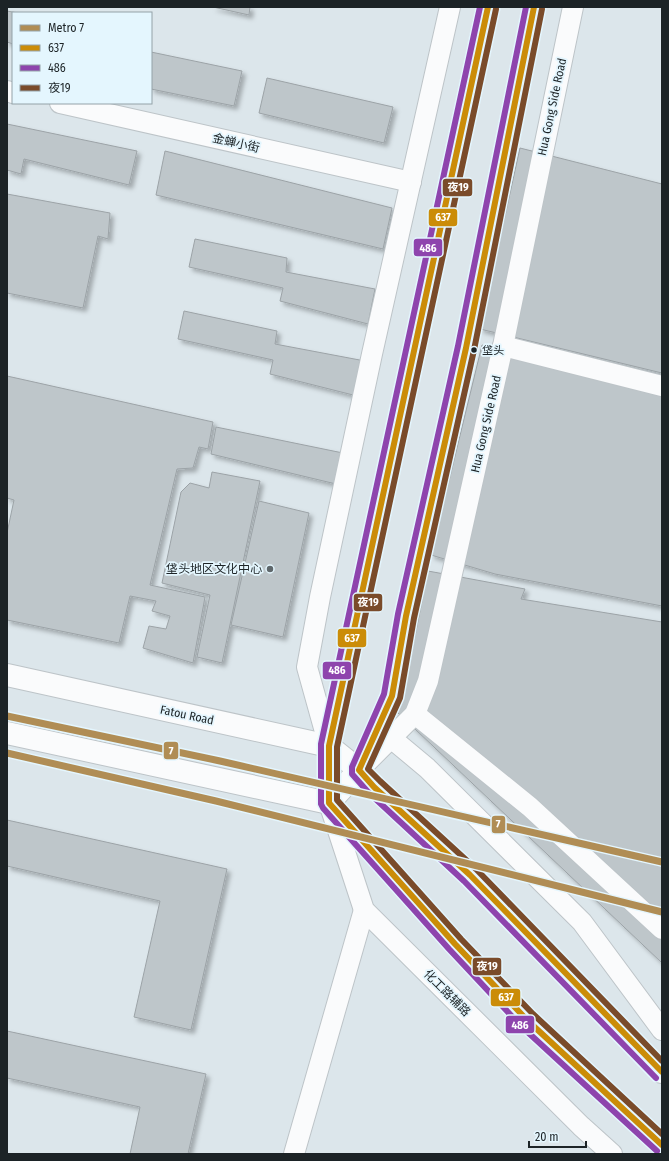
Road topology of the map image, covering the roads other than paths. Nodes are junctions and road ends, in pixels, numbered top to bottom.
1 (450, 7) edge
2 (488, 7) edge
3 (534, 7) edge
4 (573, 7) edge
5 (64, 104) edge
6 (411, 182) junction
7 (503, 346) junction
8 (662, 386) edge
9 (7, 675) edge
10 (415, 714) junction
11 (7, 733) edge
12 (391, 738) junction
13 (329, 746) junction
14 (359, 770) junction
15 (329, 803) junction
16 (364, 910) junction
17 (662, 929) edge
18 (662, 1030) edge
19 (662, 1072) edge
20 (662, 1145) edge
21 (294, 1154) edge
22 (612, 1154) edge

1 - 6 street
2 - 13 main road
3 - 14 main road
4 - 7 street, Hua Gong Side Road
5 - 6 street, 金蝉小街
6 - 13 street
7 - 8 street
7 - 10 street, Hua Gong Side Road
9 - 13 main road, Fatou Road
10 - 12 street, Hua Gong Side Road
10 - 17 street
11 - 15 main road
12 - 14 street, Hua Gong Side Road
12 - 18 street
13 - 14 main road, Fatou Road
13 - 15 main road
14 - 15 main road
14 - 19 main road, Fatou Road
15 - 16 street, 化工路辅路
15 - 20 main road
16 - 21 street
16 - 22 street, 化工路辅路

